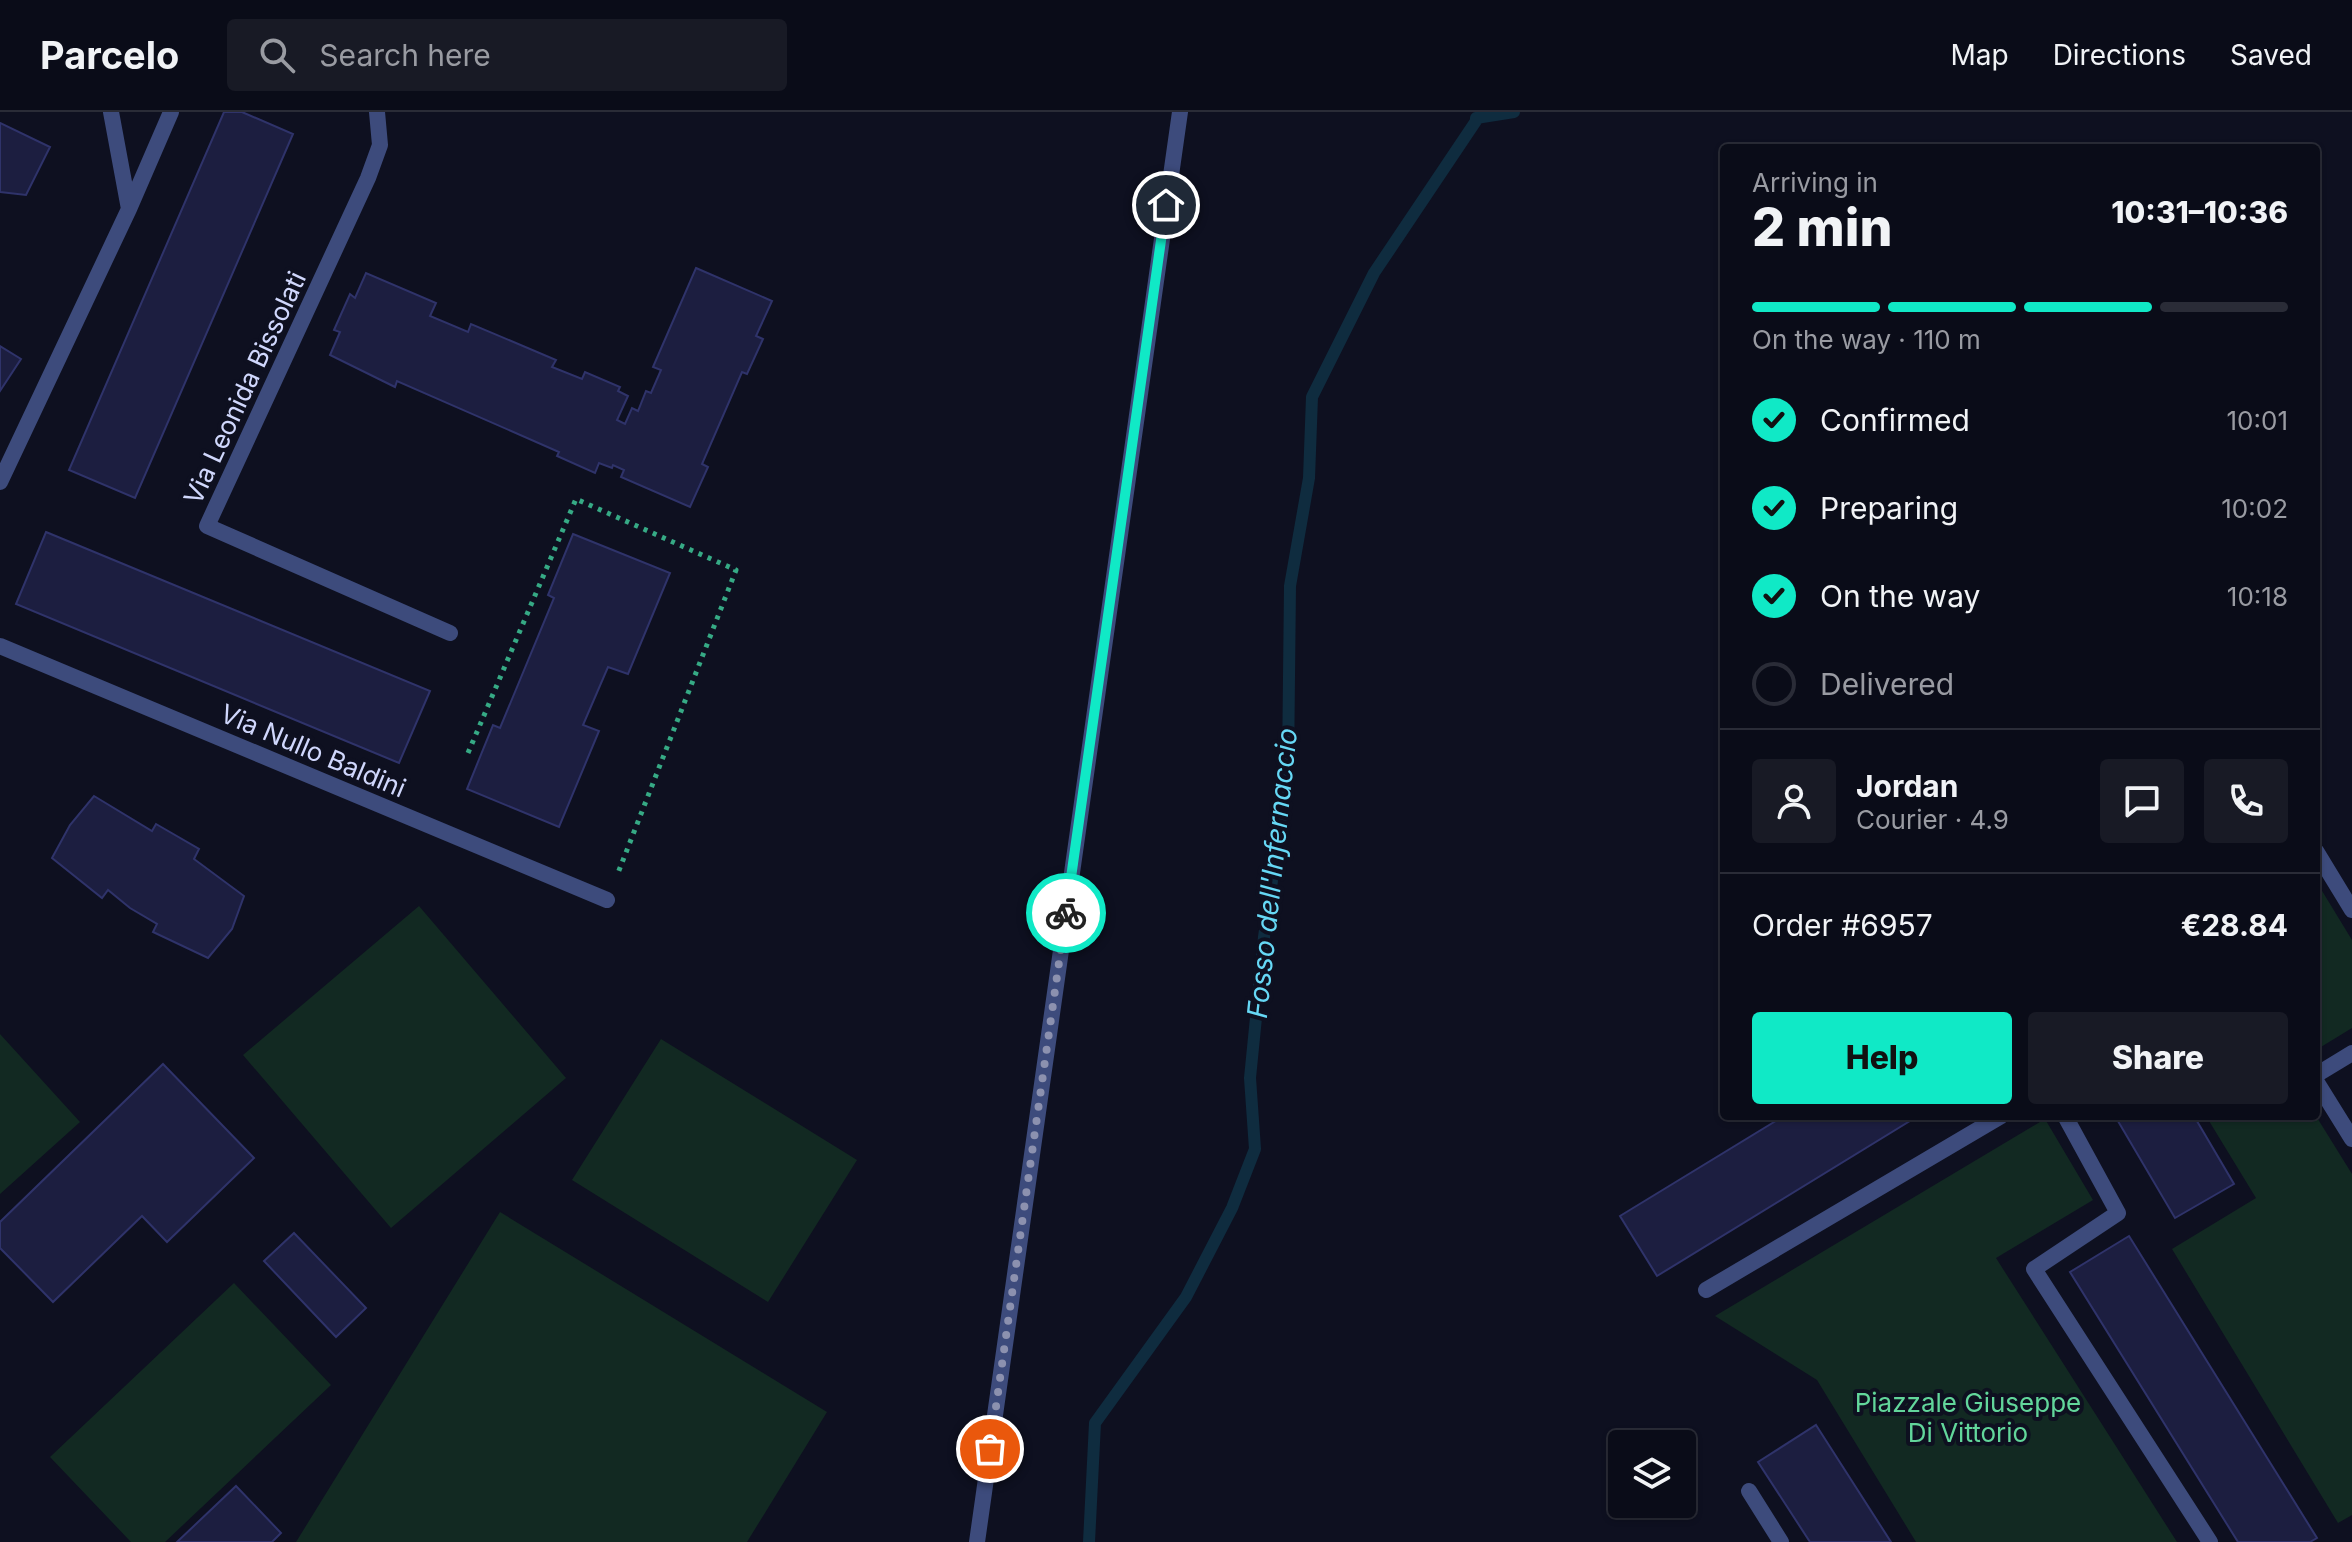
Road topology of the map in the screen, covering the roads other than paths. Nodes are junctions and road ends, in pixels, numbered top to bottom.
1 (111, 112) edge
2 (171, 112) edge
3 (377, 112) edge
4 (1180, 112) edge
5 (129, 209) junction
6 (0, 482) edge
7 (450, 633) dead end
8 (0, 646) edge
9 (2320, 858) edge
10 (607, 900) road end
11 (2352, 910) edge
12 (2352, 1053) edge
13 (2320, 1075) edge
14 (2320, 1085) edge
15 (1994, 1120) edge
16 (2067, 1120) edge
17 (2352, 1139) edge
18 (1706, 1290) dead end
19 (1749, 1491) dead end
20 (977, 1542) edge
21 (1781, 1542) edge
22 (2210, 1542) edge

1 - 5 street
2 - 5 street
3 - 7 street, Via Leonida Bissolati
4 - 20 street
5 - 6 street
8 - 10 street, Via Nullo Baldini
9 - 11 street
12 - 13 street
14 - 17 street
15 - 18 street
16 - 22 street
19 - 21 street

